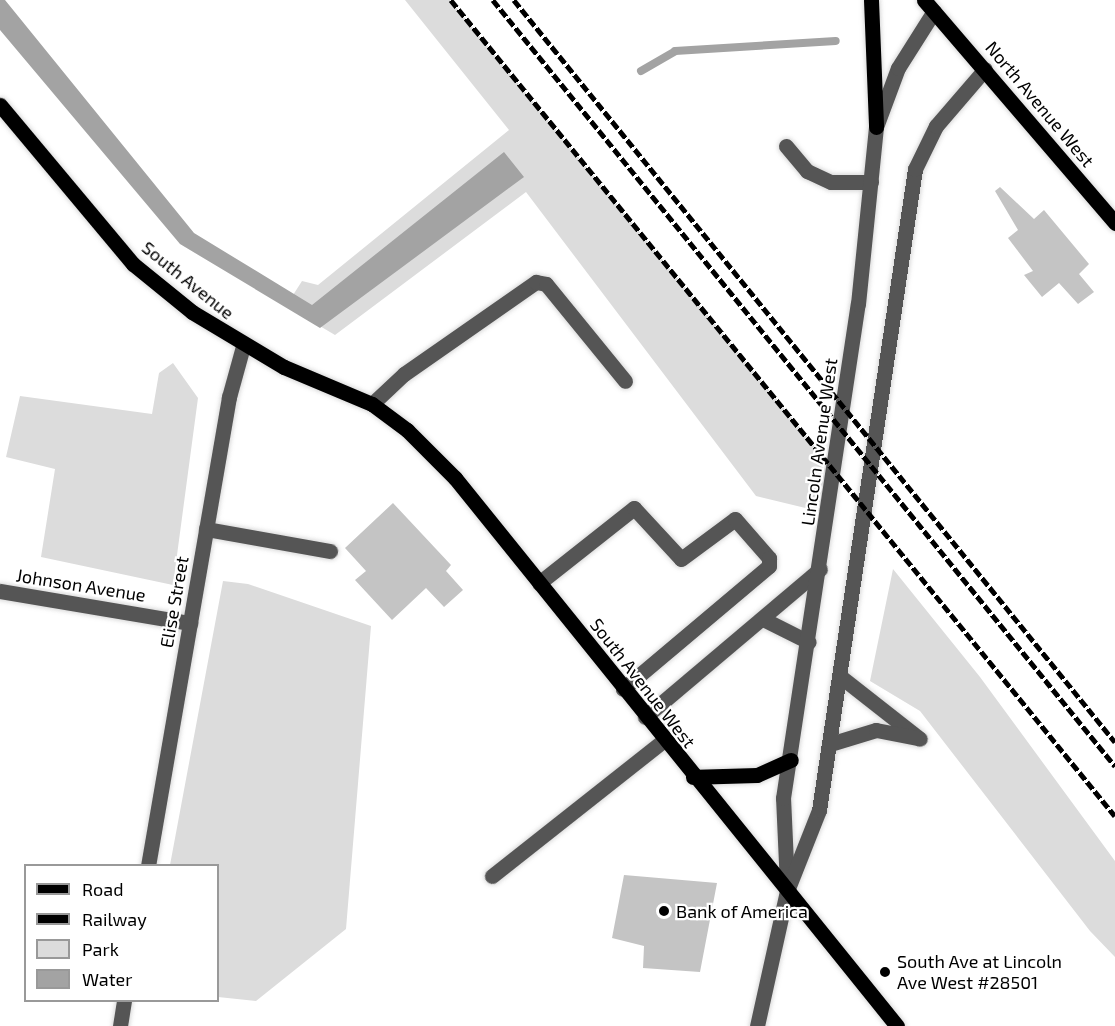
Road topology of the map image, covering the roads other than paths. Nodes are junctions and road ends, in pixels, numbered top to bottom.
1 (872, 0) edge
2 (929, 5) edge
3 (985, 69) junction
4 (0, 105) edge
5 (876, 127) junction
6 (786, 146) dead end
7 (871, 182) junction
8 (1115, 223) edge
9 (243, 346) junction
10 (625, 381) dead end
11 (338, 389) joint
12 (372, 404) junction
13 (206, 529) junction
14 (330, 551) dead end
15 (820, 570) junction
16 (539, 583) junction
17 (0, 591) edge
18 (764, 619) junction
19 (190, 623) junction
20 (809, 642) junction
21 (841, 677) junction
22 (623, 689) junction
23 (645, 717) junction
24 (664, 740) junction
25 (830, 744) junction
26 (791, 760) junction
27 (693, 777) junction
28 (148, 864) edge
29 (492, 876) dead end
30 (787, 891) junction
31 (124, 1002) edge
32 (120, 1026) edge
33 (757, 1026) edge
34 (897, 1026) edge

1 - 5 main road
2 - 3 main road, North Avenue West
2 - 5 street, Lincoln Avenue West
3 - 8 main road, North Avenue West
3 - 21 street, Lincoln Avenue West
4 - 9 main road, South Avenue
5 - 7 street, Lincoln Avenue West
6 - 7 street
7 - 15 street, Lincoln Avenue West
9 - 11 main road, South Avenue
9 - 13 street, Elise Street
10 - 12 street
11 - 12 main road, South Avenue West
12 - 16 main road, South Avenue West
13 - 14 street
13 - 19 street, Elise Street
15 - 18 street
15 - 20 street, Lincoln Avenue West
16 - 22 main road, South Avenue West
16 - 22 street
17 - 19 street, Johnson Avenue
18 - 20 street
18 - 23 street
19 - 28 street, Elise Street
20 - 26 street, Lincoln Avenue West
21 - 25 street, Lincoln Avenue West
21 - 25 street
22 - 23 main road, South Avenue West
23 - 24 main road, South Avenue West
24 - 27 main road, South Avenue West
24 - 29 street
25 - 30 street, Lincoln Avenue West
26 - 27 main road
26 - 30 street, Lincoln Avenue West
27 - 30 main road, South Avenue West
30 - 33 street, Lincoln Avenue West
30 - 34 main road, South Avenue West
31 - 32 street

